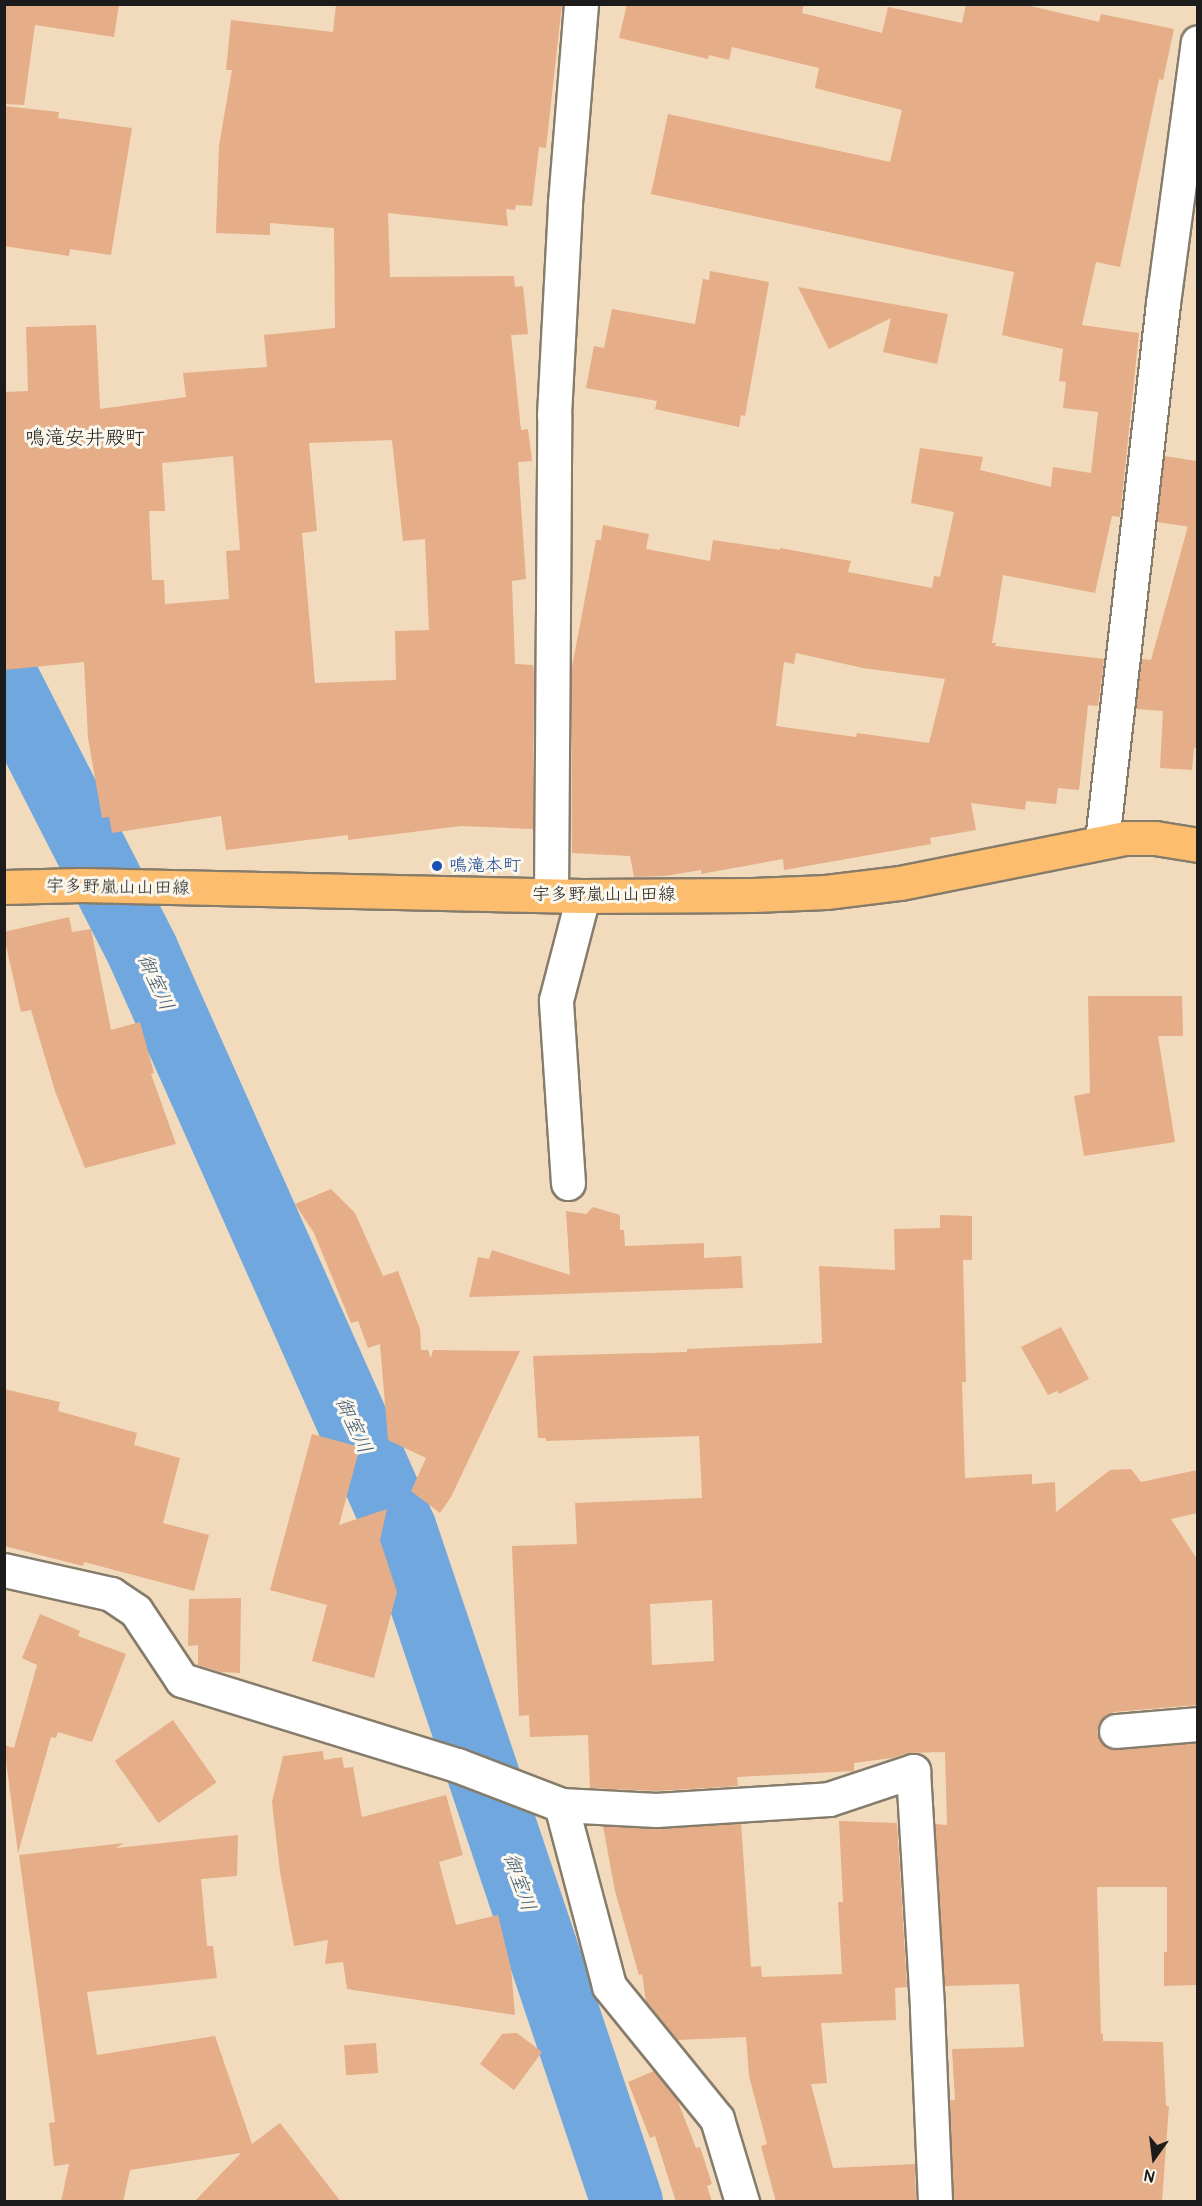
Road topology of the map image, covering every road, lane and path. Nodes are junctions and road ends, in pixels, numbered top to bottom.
1 (581, 4) edge
2 (1197, 42) edge
3 (1102, 841) junction
4 (1197, 845) edge
5 (4, 887) edge
6 (567, 895) junction
7 (568, 1183) dead end
8 (4, 1570) edge
9 (1197, 1725) edge
10 (1116, 1731) dead end
11 (561, 1805) junction
12 (742, 2202) edge
13 (934, 2202) edge

1 - 6 street
2 - 3 street
3 - 4 main road, 宇多野嵐山山田線
3 - 6 main road, 宇多野嵐山山田線
5 - 6 main road, 宇多野嵐山山田線
6 - 7 street
8 - 11 street
9 - 10 street
11 - 12 street
11 - 13 street

